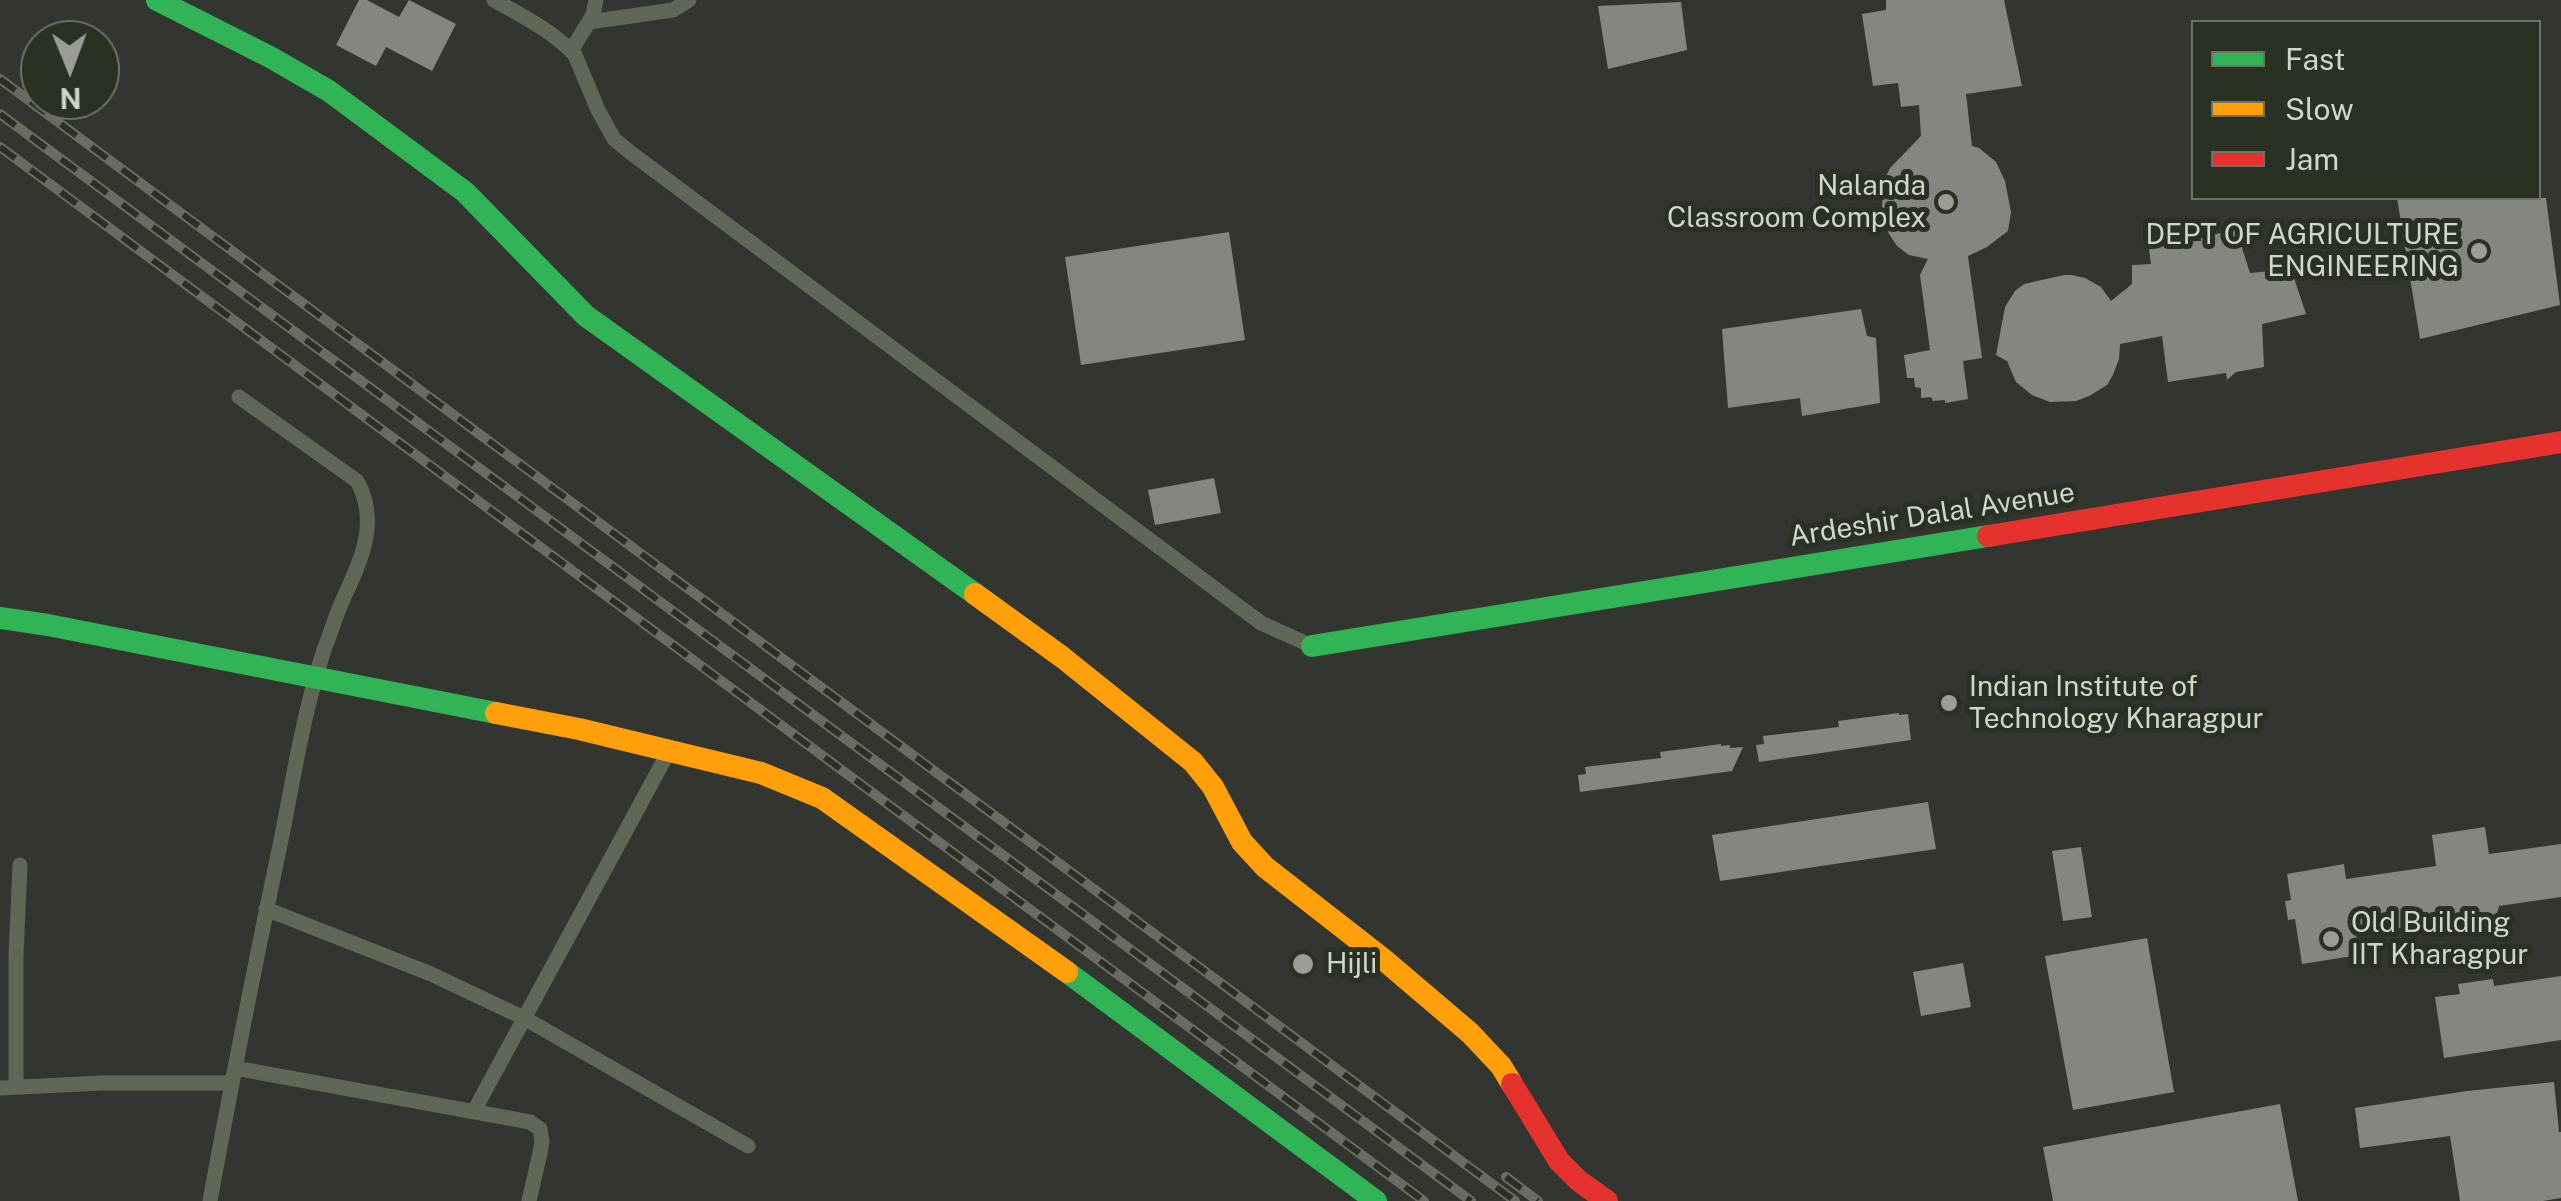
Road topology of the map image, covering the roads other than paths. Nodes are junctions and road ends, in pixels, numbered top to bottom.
1 (158, 0) edge
2 (494, 0) edge
3 (596, 0) edge
4 (689, 0) edge
5 (588, 22) junction
6 (572, 51) junction
7 (240, 396) dead end
8 (2561, 442) edge
9 (0, 618) edge
10 (1312, 646) joint
11 (315, 677) junction
12 (669, 751) junction
13 (20, 865) dead end
14 (266, 909) junction
15 (524, 1018) junction
16 (234, 1075) junction
17 (8, 1087) edge
18 (474, 1111) junction
19 (748, 1146) dead end
20 (210, 1201) edge
21 (529, 1201) edge
22 (1376, 1201) edge
23 (1608, 1201) edge

1 - 23 street
2 - 6 street
3 - 5 street
4 - 5 street
5 - 6 street
6 - 10 street
7 - 11 street
8 - 10 street, Ardeshir Dalal Avenue
9 - 11 street
11 - 12 street
11 - 14 street
12 - 15 street
12 - 22 street
13 - 17 street
14 - 15 street
14 - 16 street
15 - 18 street
15 - 19 street
16 - 17 street
16 - 18 street
16 - 20 street
18 - 21 street

